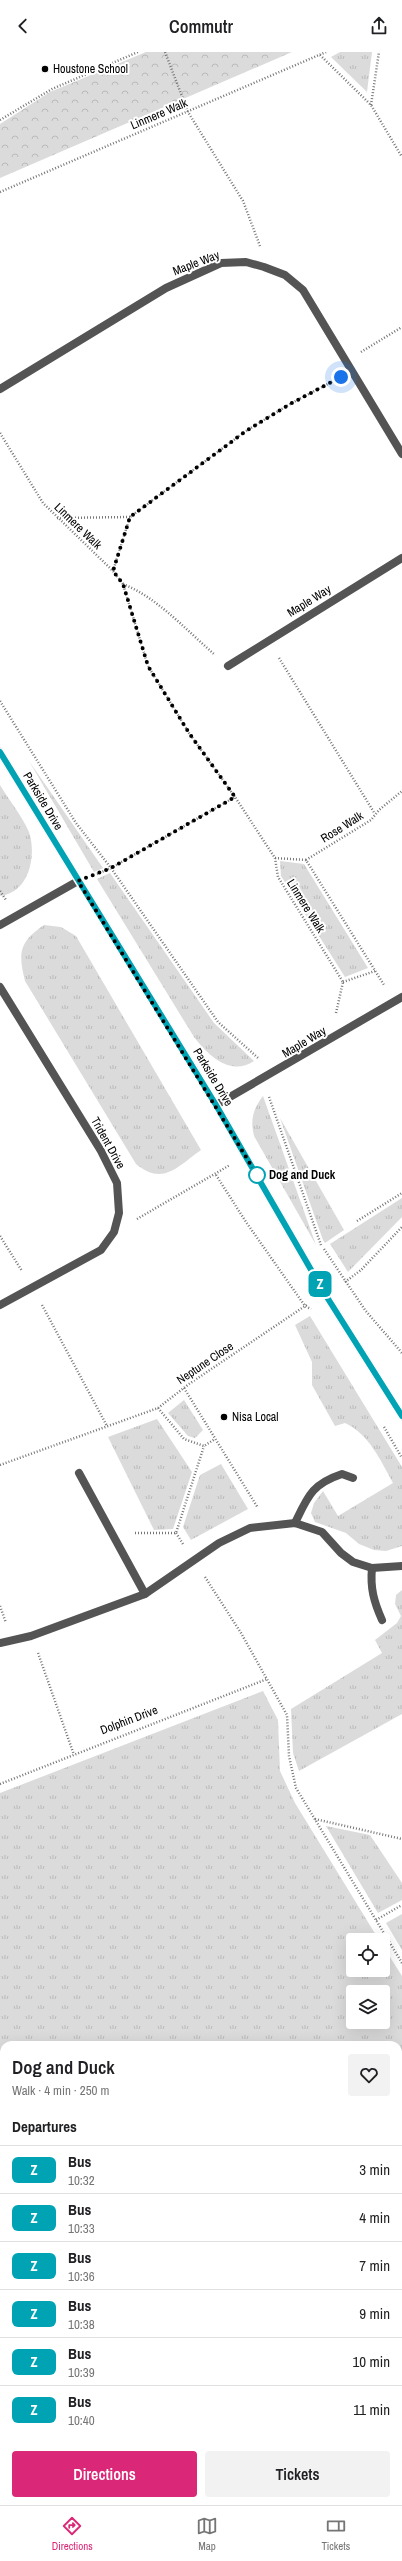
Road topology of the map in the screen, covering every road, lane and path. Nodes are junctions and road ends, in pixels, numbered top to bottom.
1 (138, 52) edge
2 (165, 52) edge
3 (326, 52) edge
4 (379, 52) edge
5 (320, 55) junction
6 (371, 105) junction
7 (188, 112) junction
8 (0, 120) edge
9 (402, 156) edge
10 (0, 192) edge
11 (269, 269) junction
12 (402, 327) edge
13 (347, 360) junction
14 (353, 371) junction
15 (0, 389) edge
16 (0, 433) edge
17 (402, 454) edge
18 (130, 517) junction
19 (57, 518) junction
20 (402, 558) edge
21 (113, 571) junction
22 (123, 584) junction
23 (269, 640) junction
24 (228, 666) joint
25 (0, 701) edge
26 (0, 752) edge
27 (402, 791) edge
28 (235, 797) junction
29 (375, 814) junction
30 (275, 858) junction
31 (306, 860) junction
32 (111, 868) junction
33 (78, 881) junction
34 (0, 925) edge
35 (375, 971) junction
36 (0, 987) edge
37 (399, 999) edge
38 (267, 1078) junction
39 (216, 1105) junction
40 (245, 1155) junction
41 (216, 1174) junction
42 (402, 1194) edge
43 (357, 1221) dead end
44 (402, 1227) edge
45 (114, 1232) junction
46 (0, 1236) edge
47 (345, 1281) junction
48 (34, 1289) junction
49 (0, 1305) edge
50 (402, 1353) edge
51 (184, 1388) junction
52 (158, 1408) junction
53 (402, 1416) edge
54 (107, 1426) junction
55 (215, 1439) junction
56 (204, 1446) junction
57 (0, 1465) edge
58 (79, 1472) dead end
59 (353, 1478) dead end
60 (295, 1523) junction
61 (269, 1526) junction
62 (135, 1533) dead end
63 (194, 1560) junction
64 (402, 1566) edge
65 (372, 1568) junction
66 (145, 1594) junction
67 (382, 1620) dead end
68 (31, 1636) junction
69 (0, 1643) edge
70 (267, 1679) junction
71 (74, 1755) junction
72 (0, 1784) edge
73 (315, 1819) junction
74 (402, 1839) edge
75 (402, 1904) edge
76 (376, 1920) junction
77 (402, 1963) edge

1 - 8 path
2 - 7 path
3 - 5 path, Linmere Walk
4 - 6 path
5 - 6 path
5 - 7 path, Linmere Walk
6 - 9 path
7 - 10 path, Linmere Walk
7 - 11 path
11 - 13 street, Maple Way
11 - 15 street, Maple Way
12 - 13 path
13 - 14 street, Maple Way
14 - 17 street, Maple Way
14 - 18 path
16 - 19 path, Linmere Walk
18 - 19 path
18 - 21 path
19 - 21 path, Linmere Walk
20 - 23 street, Maple Way
21 - 22 path, Linmere Walk
22 - 24 path
22 - 28 path, Linmere Walk
23 - 24 street, Maple Way
23 - 29 path
25 - 32 path
26 - 33 street, Parkside Drive
27 - 29 path, Rose Walk
28 - 30 path, Linmere Walk
28 - 32 path
29 - 31 path, Rose Walk
30 - 31 path
30 - 35 path, Linmere Walk
31 - 35 path
32 - 33 path
32 - 38 path
33 - 34 street
33 - 39 street, Parkside Drive
35 - 37 path
36 - 45 street, Trident Drive
37 - 38 street, Maple Way
38 - 39 street, Maple Way
38 - 47 path
39 - 40 street, Parkside Drive
40 - 41 path
40 - 53 street, Parkside Drive
41 - 45 path
41 - 51 path, Neptune Close
42 - 43 path
44 - 47 path
45 - 48 street, Trident Drive
46 - 48 path
47 - 50 path
48 - 49 street, Trident Drive
48 - 54 path
51 - 52 path, Neptune Close
51 - 55 path
52 - 54 path, Neptune Close
52 - 56 path
54 - 57 path
55 - 56 path
55 - 61 path
56 - 62 path
58 - 66 street
59 - 60 street
60 - 61 street
60 - 65 street
61 - 63 street
63 - 66 street
63 - 70 path
64 - 65 street
65 - 67 street
66 - 68 street
68 - 69 street
68 - 71 path
70 - 71 path, Dolphin Drive
70 - 73 path
71 - 72 path, Dolphin Drive
73 - 74 path
73 - 76 path
75 - 76 path
76 - 77 path

